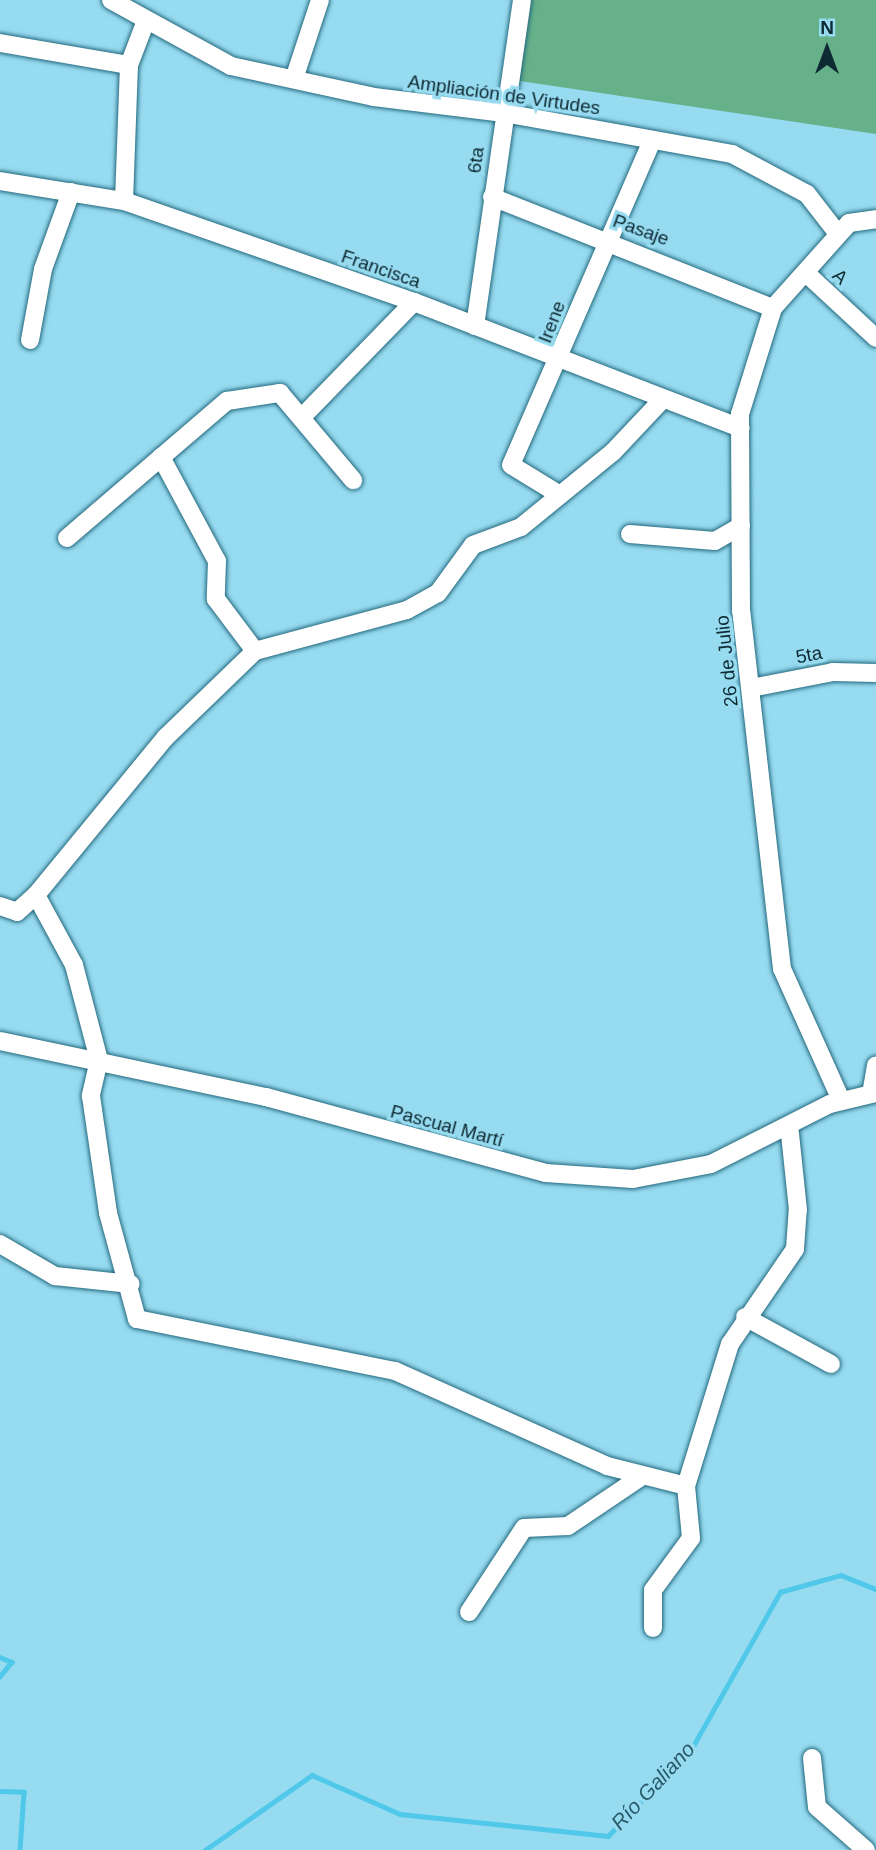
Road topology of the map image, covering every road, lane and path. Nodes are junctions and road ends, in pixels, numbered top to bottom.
1 (111, 0) edge
2 (320, 0) edge
3 (522, 0) edge
4 (145, 23) junction
5 (0, 43) edge
6 (129, 65) junction
7 (295, 76) junction
8 (504, 113) junction
9 (652, 140) junction
10 (0, 181) edge
11 (71, 192) junction
12 (492, 197) junction
13 (124, 201) junction
14 (876, 219) edge
15 (838, 234) junction
16 (607, 240) junction
17 (807, 274) junction
18 (414, 302) junction
19 (773, 308) junction
20 (475, 326) junction
21 (876, 338) edge
22 (30, 340) dead end
23 (560, 359) junction
24 (663, 398) junction
25 (304, 415) junction
26 (740, 428) junction
27 (161, 457) junction
28 (353, 480) dead end
29 (560, 495) junction
30 (741, 526) junction
31 (630, 534) dead end
32 (68, 538) dead end
33 (255, 651) junction
34 (876, 673) edge
35 (751, 688) junction
36 (36, 895) junction
37 (0, 906) edge
38 (0, 1041) edge
39 (99, 1060) junction
40 (876, 1065) edge
41 (874, 1094) edge
42 (841, 1100) junction
43 (789, 1125) junction
44 (0, 1244) edge
45 (131, 1284) junction
46 (745, 1318) junction
47 (831, 1364) dead end
48 (642, 1476) junction
49 (687, 1486) junction
50 (469, 1612) dead end
51 (653, 1628) dead end
52 (812, 1758) dead end
53 (866, 1850) edge

1 - 4 street, Ampliación de Virtudes
2 - 7 street
3 - 8 street, 6ta
4 - 6 street
4 - 7 street, Ampliación de Virtudes
5 - 6 street
6 - 13 street
7 - 8 street, Ampliación de Virtudes
8 - 9 street, Ampliación de Virtudes
8 - 12 street, 6ta
9 - 15 street, Ampliación de Virtudes
9 - 16 street, Irene
10 - 11 street, Francisca
11 - 13 street, Francisca
11 - 22 street
12 - 16 street, Pasaje
12 - 20 street, 6ta
13 - 18 street, Francisca
14 - 15 street
15 - 17 street, 26 de Julio
16 - 19 street, Pasaje
16 - 23 street, Irene
17 - 19 street, 26 de Julio
17 - 21 street, A
18 - 20 street, Francisca
18 - 25 street
19 - 26 street, 26 de Julio
20 - 23 street, Francisca
23 - 24 street, Francisca
23 - 29 street, Irene
24 - 26 street, Francisca
24 - 29 street
25 - 27 street
25 - 28 street
26 - 30 street, 26 de Julio
27 - 32 street
27 - 33 street
29 - 33 street
30 - 31 street
30 - 35 street, 26 de Julio
33 - 36 street
34 - 35 street, 5ta
35 - 42 street, 26 de Julio
36 - 37 street
36 - 39 street
38 - 39 street, Pascual Martí
39 - 43 street, Pascual Martí
39 - 45 street
40 - 41 street
41 - 42 street, Pascual Martí
42 - 43 street, Pascual Martí
43 - 46 street
44 - 45 street
45 - 48 street
46 - 47 street
46 - 49 street
48 - 49 street
48 - 50 street
49 - 51 street
52 - 53 street

